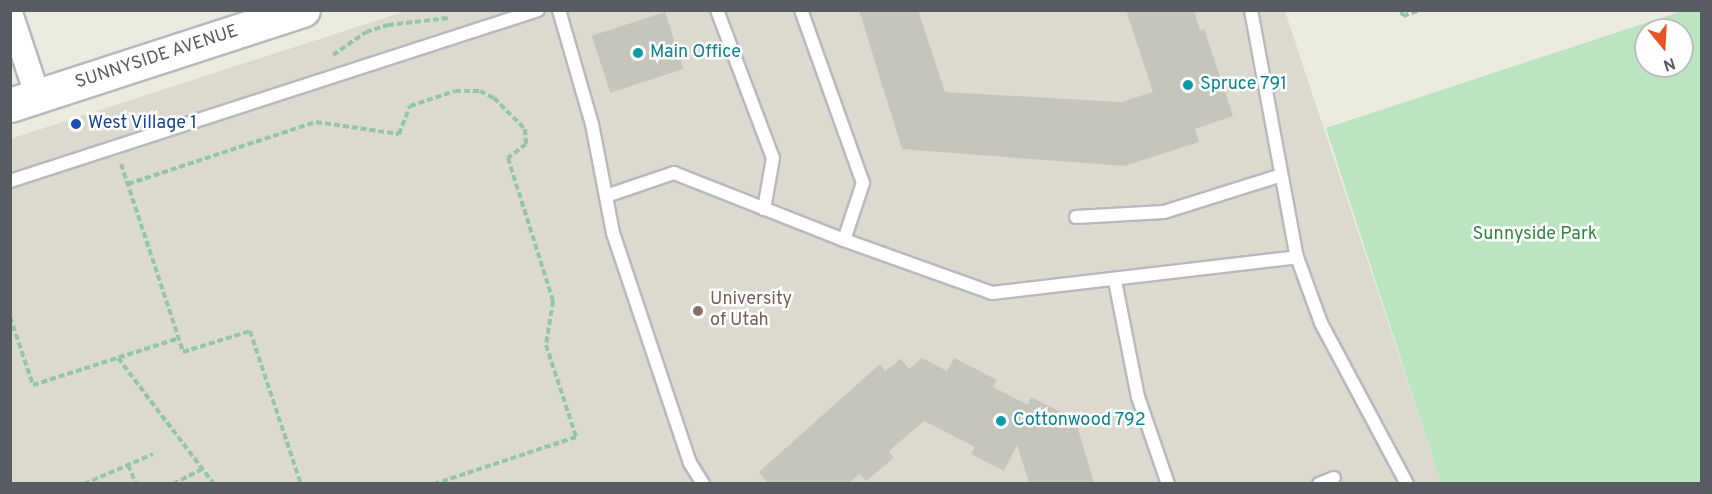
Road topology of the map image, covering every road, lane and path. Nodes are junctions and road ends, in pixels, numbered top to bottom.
1 (303, 10) edge
2 (538, 10) edge
3 (559, 10) edge
4 (717, 10) edge
5 (801, 10) edge
6 (1251, 10) edge
7 (1401, 10) edge
8 (1420, 10) edge
9 (10, 13) edge
10 (459, 14) dead end
11 (328, 57) dead end
12 (24, 101) edge
13 (115, 147) junction
14 (1279, 176) junction
15 (10, 181) edge
16 (128, 184) junction
17 (606, 196) junction
18 (764, 209) junction
19 (1076, 217) dead end
20 (844, 240) junction
21 (1297, 257) junction
22 (1115, 281) junction
23 (10, 317) edge
24 (179, 338) junction
25 (118, 358) junction
26 (153, 454) dead end
27 (128, 465) junction
28 (203, 470) junction
29 (1334, 478) dead end
30 (84, 483) edge
31 (136, 483) edge
32 (174, 483) edge
33 (214, 483) edge
34 (301, 483) edge
35 (434, 483) edge
36 (703, 483) edge
37 (1168, 483) edge
38 (1319, 483) edge
39 (1407, 483) edge

1 - 12 main road, SUNNYSIDE AVENUE
2 - 13 lane
3 - 17 lane
4 - 18 lane
5 - 20 lane
6 - 14 lane
7 - 8 path
9 - 12 street
10 - 11 path
13 - 15 lane
13 - 16 path
14 - 19 lane
14 - 21 lane
16 - 24 path
16 - 35 path
17 - 18 lane
17 - 36 lane
18 - 20 lane
20 - 22 lane
21 - 22 lane
21 - 39 lane
22 - 37 lane
23 - 25 path
24 - 25 path
24 - 34 path
25 - 28 path
26 - 27 path
27 - 30 path
27 - 31 path
28 - 32 path
28 - 33 path
29 - 38 lane

